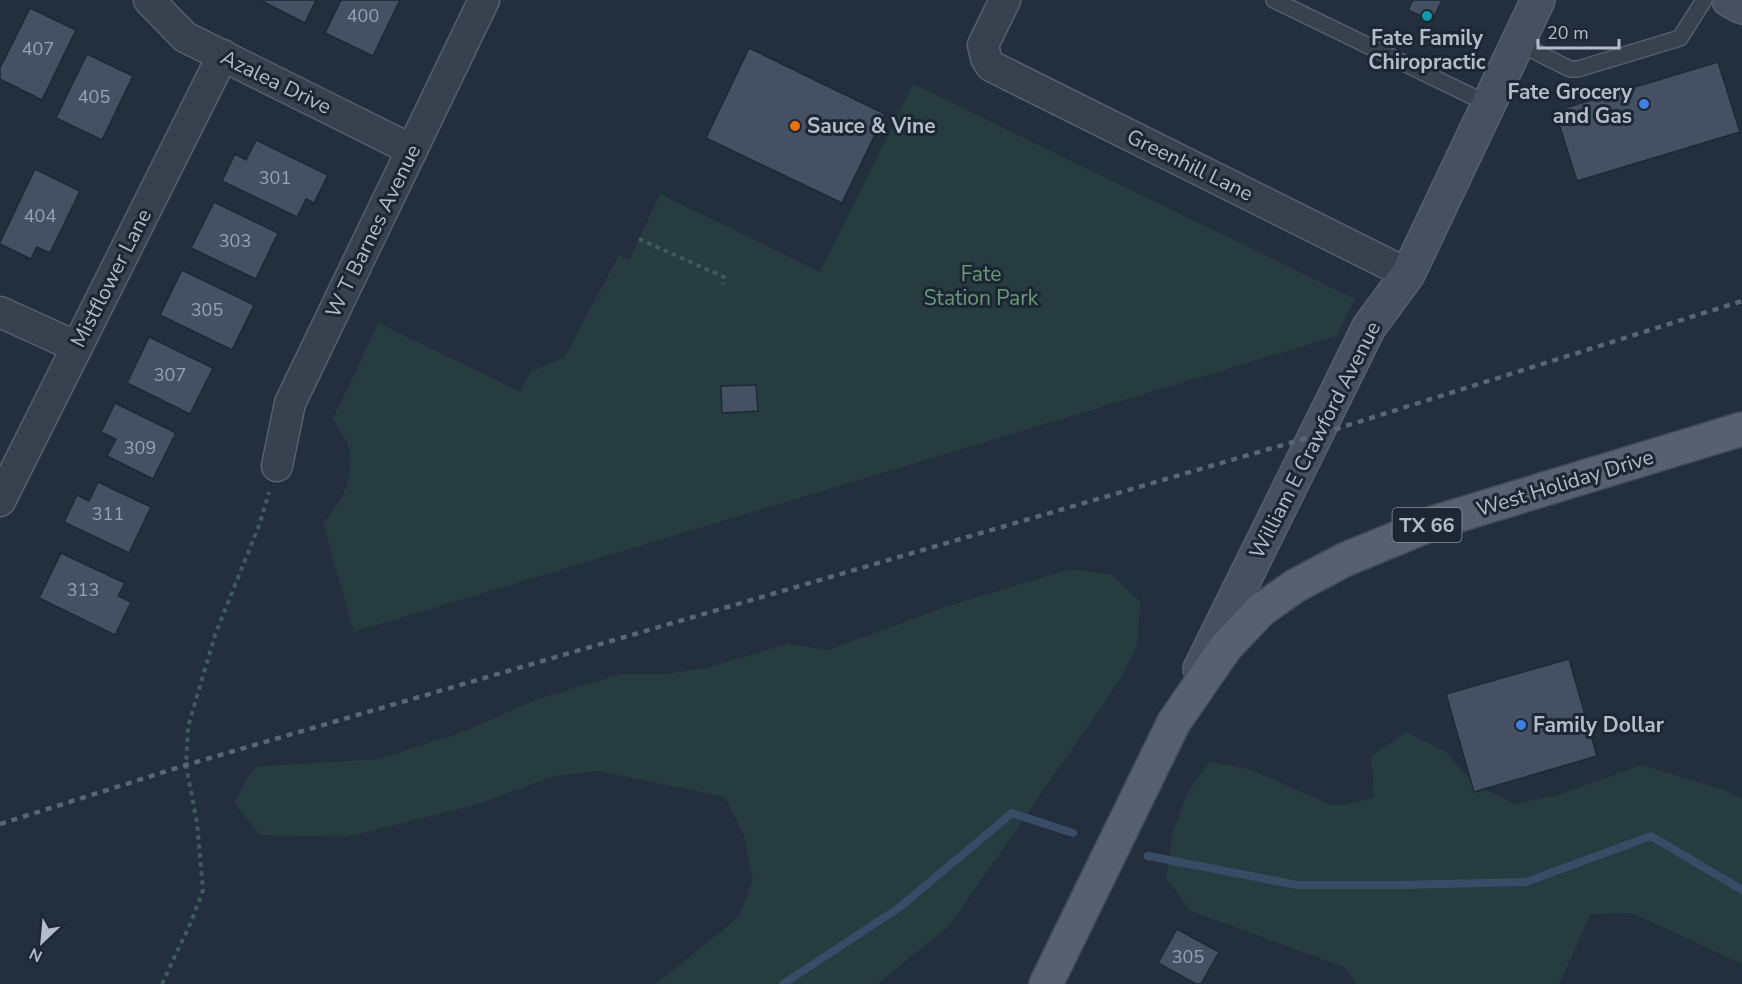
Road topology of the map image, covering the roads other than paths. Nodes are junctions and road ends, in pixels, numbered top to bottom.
1 (149, 0) edge
2 (484, 0) edge
3 (1005, 0) edge
4 (1274, 0) edge
5 (1538, 0) edge
6 (1704, 0) edge
7 (1729, 0) edge
8 (1742, 7) edge
9 (1518, 43) junction
10 (223, 55) junction
11 (1488, 104) junction
12 (412, 150) junction
13 (1408, 274) junction
14 (0, 312) edge
15 (77, 347) junction
16 (1742, 429) edge
17 (277, 466) road end
18 (0, 501) edge
19 (1174, 722) junction
20 (1046, 984) edge

1 - 10 street, Azalea Drive
2 - 12 street, W T Barnes Avenue
3 - 13 street, Greenhill Lane
4 - 11 lane
5 - 9 main road, William E Crawford Avenue
6 - 9 lane
7 - 8 main road
9 - 11 main road, William E Crawford Avenue
10 - 12 street, Azalea Drive
10 - 15 street, Mistflower Lane
11 - 13 main road, William E Crawford Avenue
12 - 17 street, W T Barnes Avenue
13 - 19 main road, William E Crawford Avenue
14 - 15 street
15 - 18 street, Mistflower Lane
16 - 19 main road, West Holiday Drive / TX 66
19 - 20 main road, TX 66

